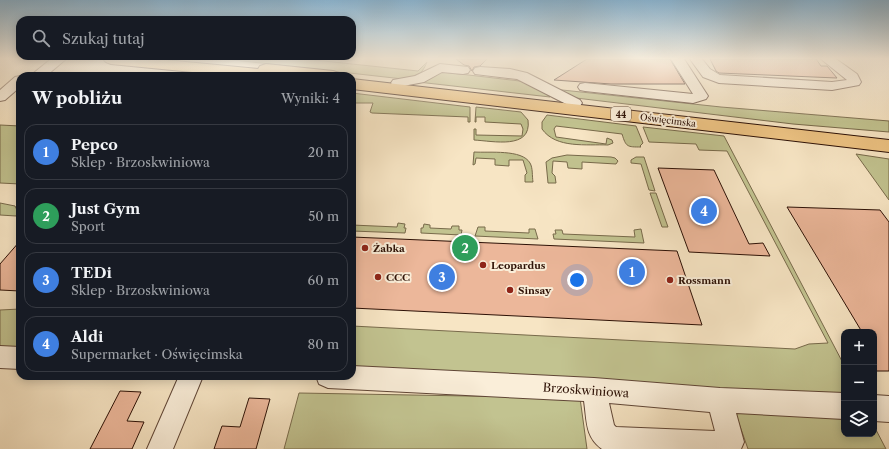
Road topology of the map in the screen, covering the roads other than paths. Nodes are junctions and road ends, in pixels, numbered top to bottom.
1 (367, 80) edge
2 (415, 80) edge
3 (532, 80) edge
4 (691, 80) edge
5 (734, 80) edge
6 (854, 80) edge
7 (16, 83) edge
8 (356, 84) edge
9 (398, 84) junction
10 (585, 87) dead end
11 (16, 93) edge
12 (0, 97) edge
13 (575, 103) junction
14 (0, 106) edge
15 (889, 138) edge
16 (889, 146) edge
17 (0, 357) edge
18 (16, 358) edge
19 (356, 377) edge
20 (189, 380) edge
21 (594, 390) junction
22 (720, 400) junction
23 (841, 406) edge
24 (877, 408) edge
25 (889, 409) edge
26 (670, 446) edge
27 (160, 449) edge

1 - 9 main road, Oświęcimska / 44
2 - 9 street
3 - 13 street
4 - 10 street
5 - 6 street
7 - 12 street
8 - 16 main road, Oświęcimska / 44
9 - 13 main road, Oświęcimska / 44
11 - 14 street
13 - 15 main road, Oświęcimska / 44
17 - 18 street
19 - 21 street, Brzoskwiniowa
20 - 27 street
21 - 22 street, Brzoskwiniowa
21 - 26 street
22 - 23 street, Brzoskwiniowa
22 - 26 street
24 - 25 street

